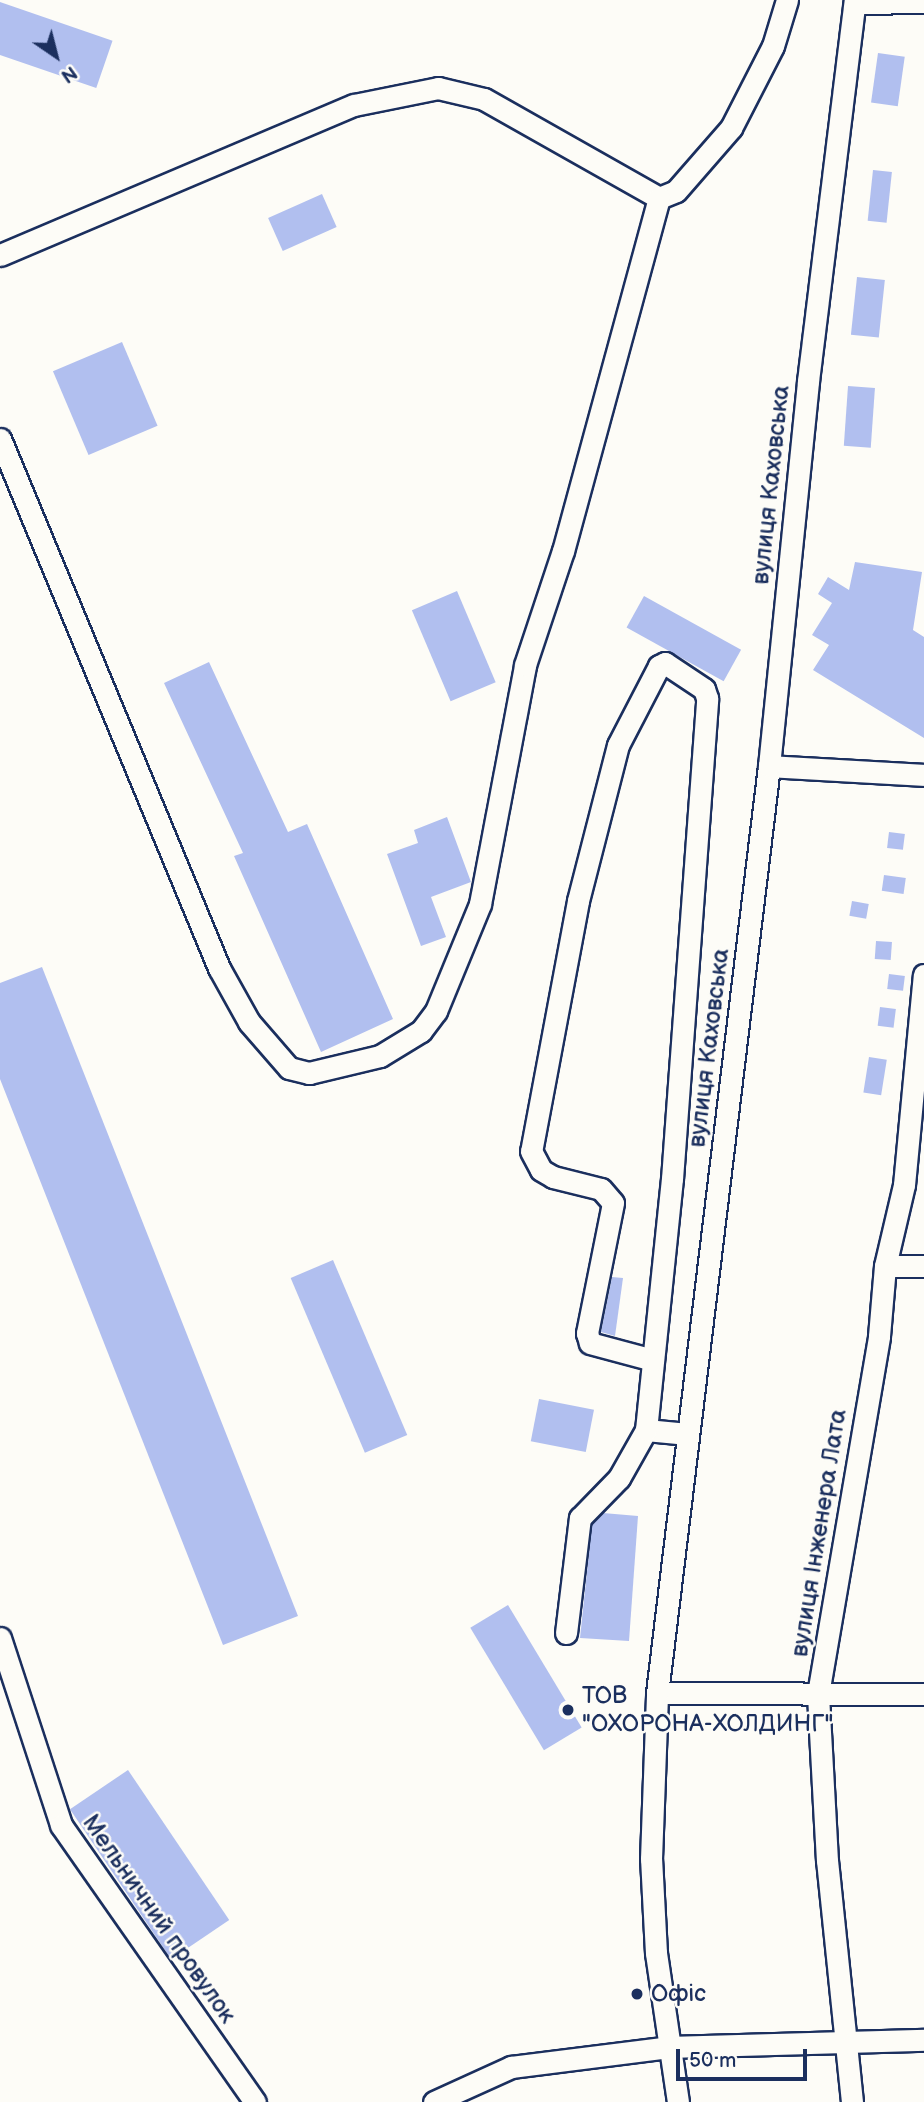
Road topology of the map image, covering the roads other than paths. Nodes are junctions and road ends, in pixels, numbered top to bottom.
1 (787, 0) edge
2 (855, 1) edge
3 (924, 2) edge
4 (659, 198) junction
5 (0, 255) edge
6 (0, 439) edge
7 (769, 766) junction
8 (924, 775) edge
9 (924, 975) edge
10 (914, 1185) edge
11 (885, 1266) junction
12 (924, 1266) edge
13 (653, 1360) junction
14 (646, 1430) junction
15 (688, 1434) junction
16 (566, 1633) dead end
17 (0, 1638) edge
18 (657, 1693) junction
19 (818, 1694) junction
20 (924, 1694) edge
21 (847, 2040) junction
22 (924, 2040) edge
23 (669, 2046) junction
24 (255, 2102) edge
25 (434, 2102) edge
26 (678, 2102) edge
27 (852, 2102) edge

1 - 4 street
2 - 3 street
2 - 7 street, вулиця Каховська
4 - 5 street
4 - 6 street
7 - 8 street
7 - 15 street, вулиця Каховська
9 - 10 street, вулиця Інженера Лата
10 - 11 street, вулиця Інженера Лата
11 - 12 street
11 - 19 street, вулиця Інженера Лата
13 - 13 street
13 - 14 street
14 - 15 street
14 - 16 street
15 - 18 street, вулиця Каховська
17 - 24 street, Мельничний провулок
18 - 19 street
18 - 23 street, вулиця Каховська
19 - 20 street
19 - 21 street, вулиця Інженера Лата
21 - 22 street
21 - 23 street
21 - 27 street, вулиця Інженера Лата
23 - 25 street
23 - 26 street, вулиця Каховська

